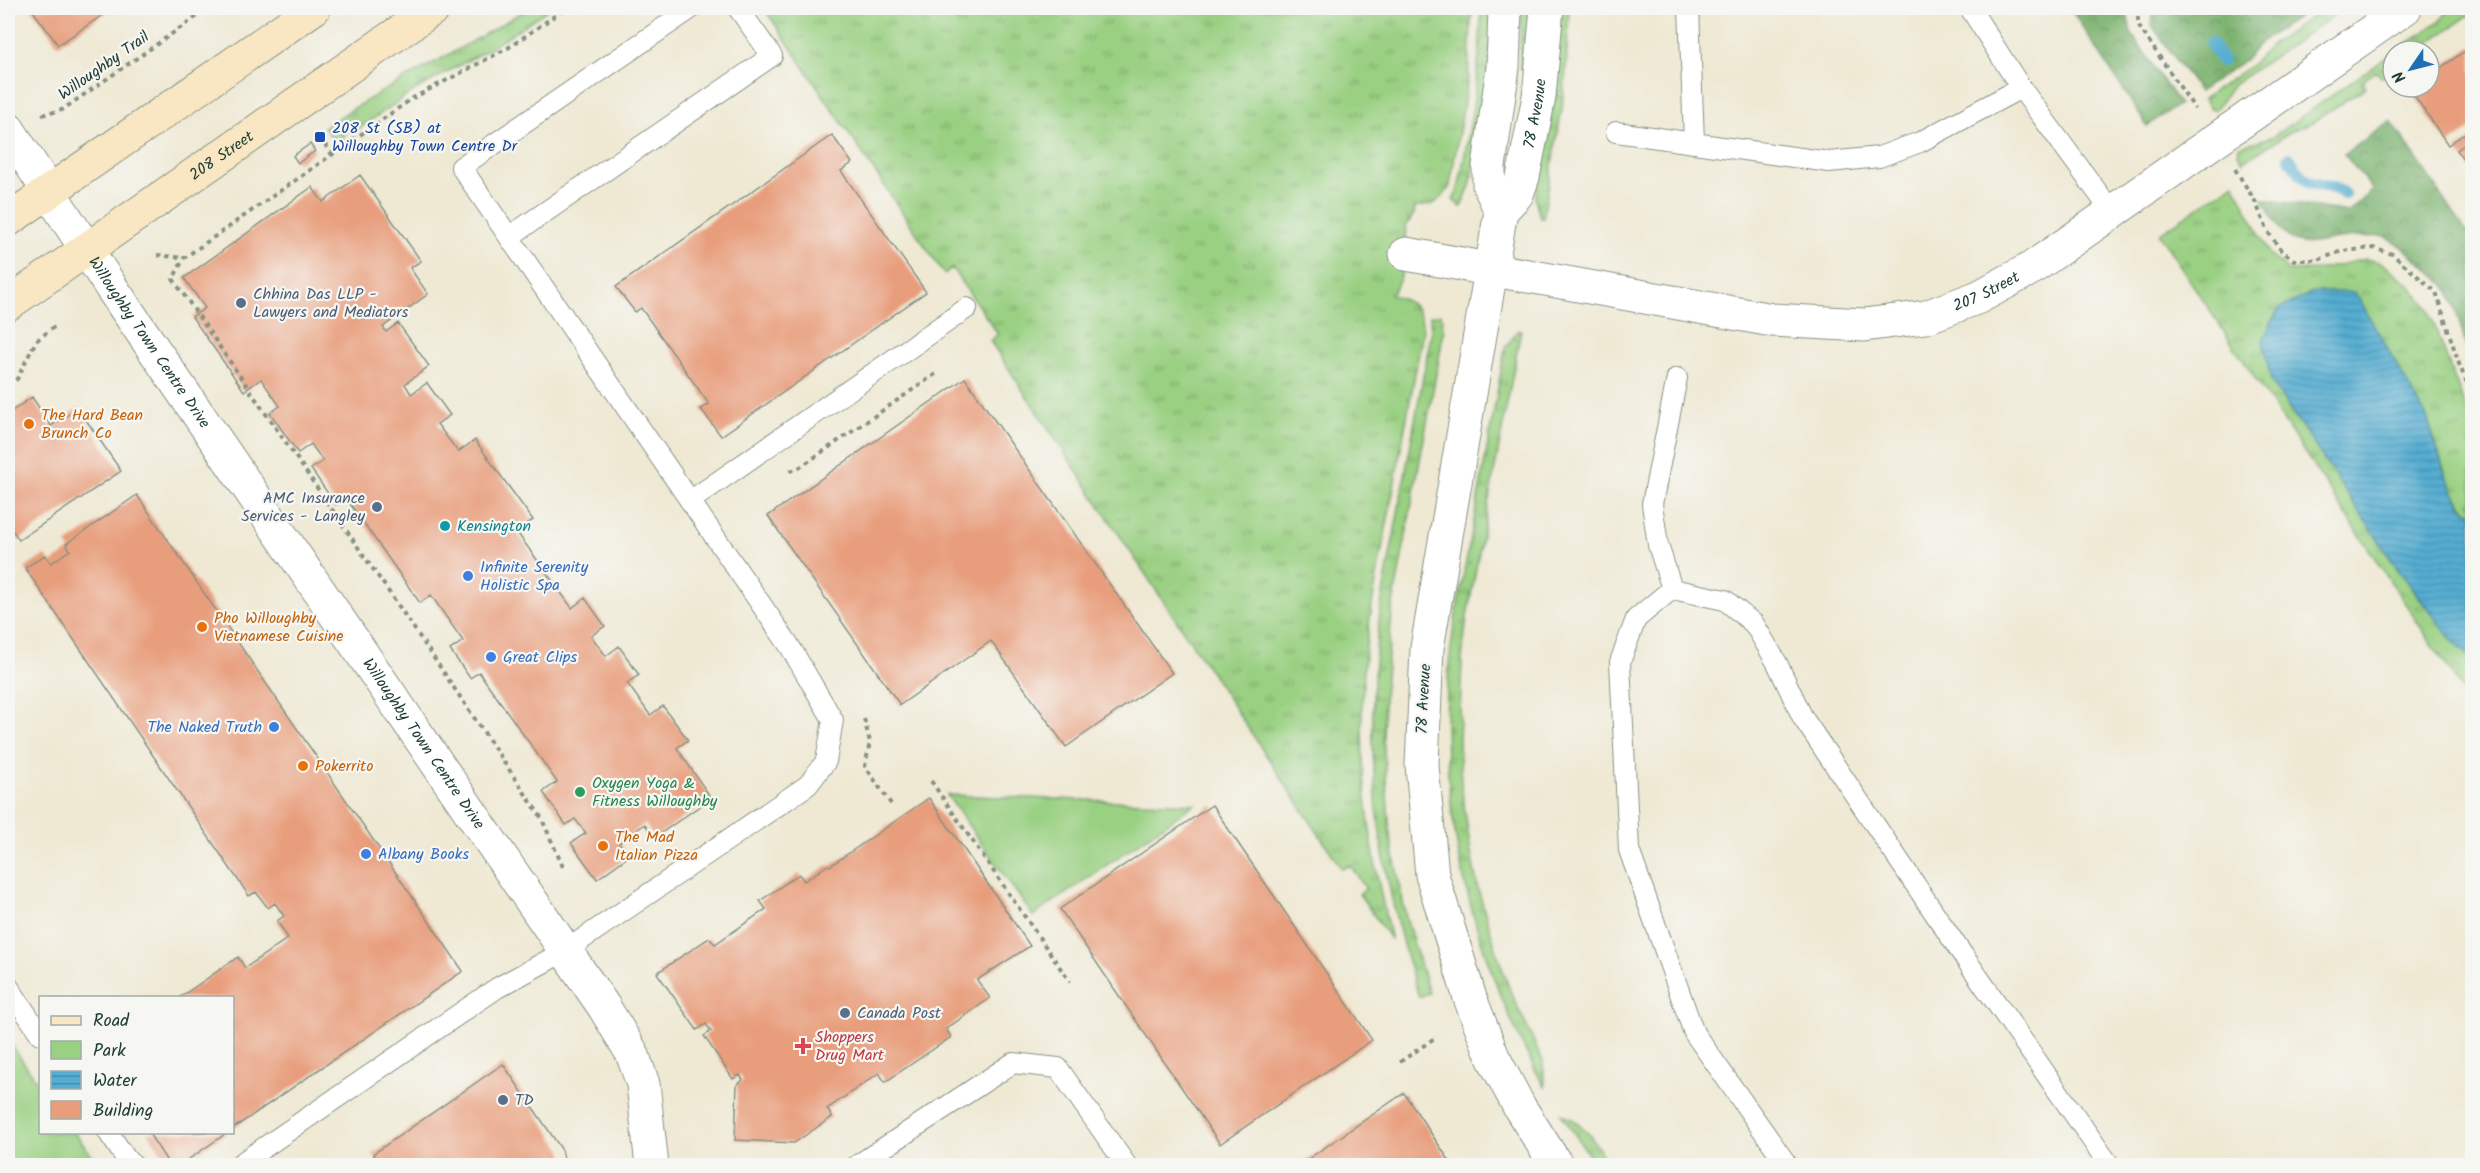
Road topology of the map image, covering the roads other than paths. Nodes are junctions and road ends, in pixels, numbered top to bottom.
1 (314, 8) edge
2 (434, 8) edge
3 (692, 8) edge
4 (738, 8) edge
5 (1505, 8) edge
6 (1546, 8) edge
7 (1689, 8) edge
8 (1970, 8) edge
9 (2405, 8) edge
10 (2021, 88) junction
11 (8, 129) edge
12 (1616, 132) dead end
13 (1694, 142) junction
14 (49, 191) junction
15 (1501, 211) junction
16 (2112, 212) junction
17 (8, 220) edge
18 (509, 237) junction
19 (87, 250) junction
20 (1406, 254) dead end
21 (1491, 269) junction
22 (8, 304) edge
23 (967, 308) dead end
24 (1677, 378) dead end
25 (690, 501) junction
26 (1672, 589) junction
27 (565, 951) junction
28 (8, 986) edge
29 (39, 1032) edge
30 (109, 1134) edge
31 (134, 1166) edge
32 (237, 1166) edge
33 (652, 1166) edge
34 (856, 1166) edge
35 (1127, 1166) edge
36 (1557, 1166) edge
37 (1788, 1166) edge
38 (2110, 1166) edge

1 - 14 main road
2 - 19 main road, 208 Street
3 - 18 lane
4 - 18 lane
5 - 15 street
6 - 15 street, 78 Avenue
7 - 13 lane
8 - 10 lane
9 - 16 street, 207 Street
10 - 13 lane
10 - 16 lane
11 - 14 street, Willoughby Town Centre Drive
12 - 13 lane
14 - 17 main road
14 - 19 street, Willoughby Town Centre Drive
15 - 21 street, 78 Avenue
16 - 21 street, 207 Street
18 - 25 lane
19 - 22 main road, 208 Street
19 - 27 street, Willoughby Town Centre Drive
20 - 21 street, 207 Street
21 - 36 street, 78 Avenue
23 - 25 lane
24 - 26 lane
25 - 27 lane
26 - 37 lane
26 - 38 lane
27 - 32 lane
27 - 33 street, Willoughby Town Centre Drive
28 - 29 lane
30 - 31 lane
34 - 35 lane

